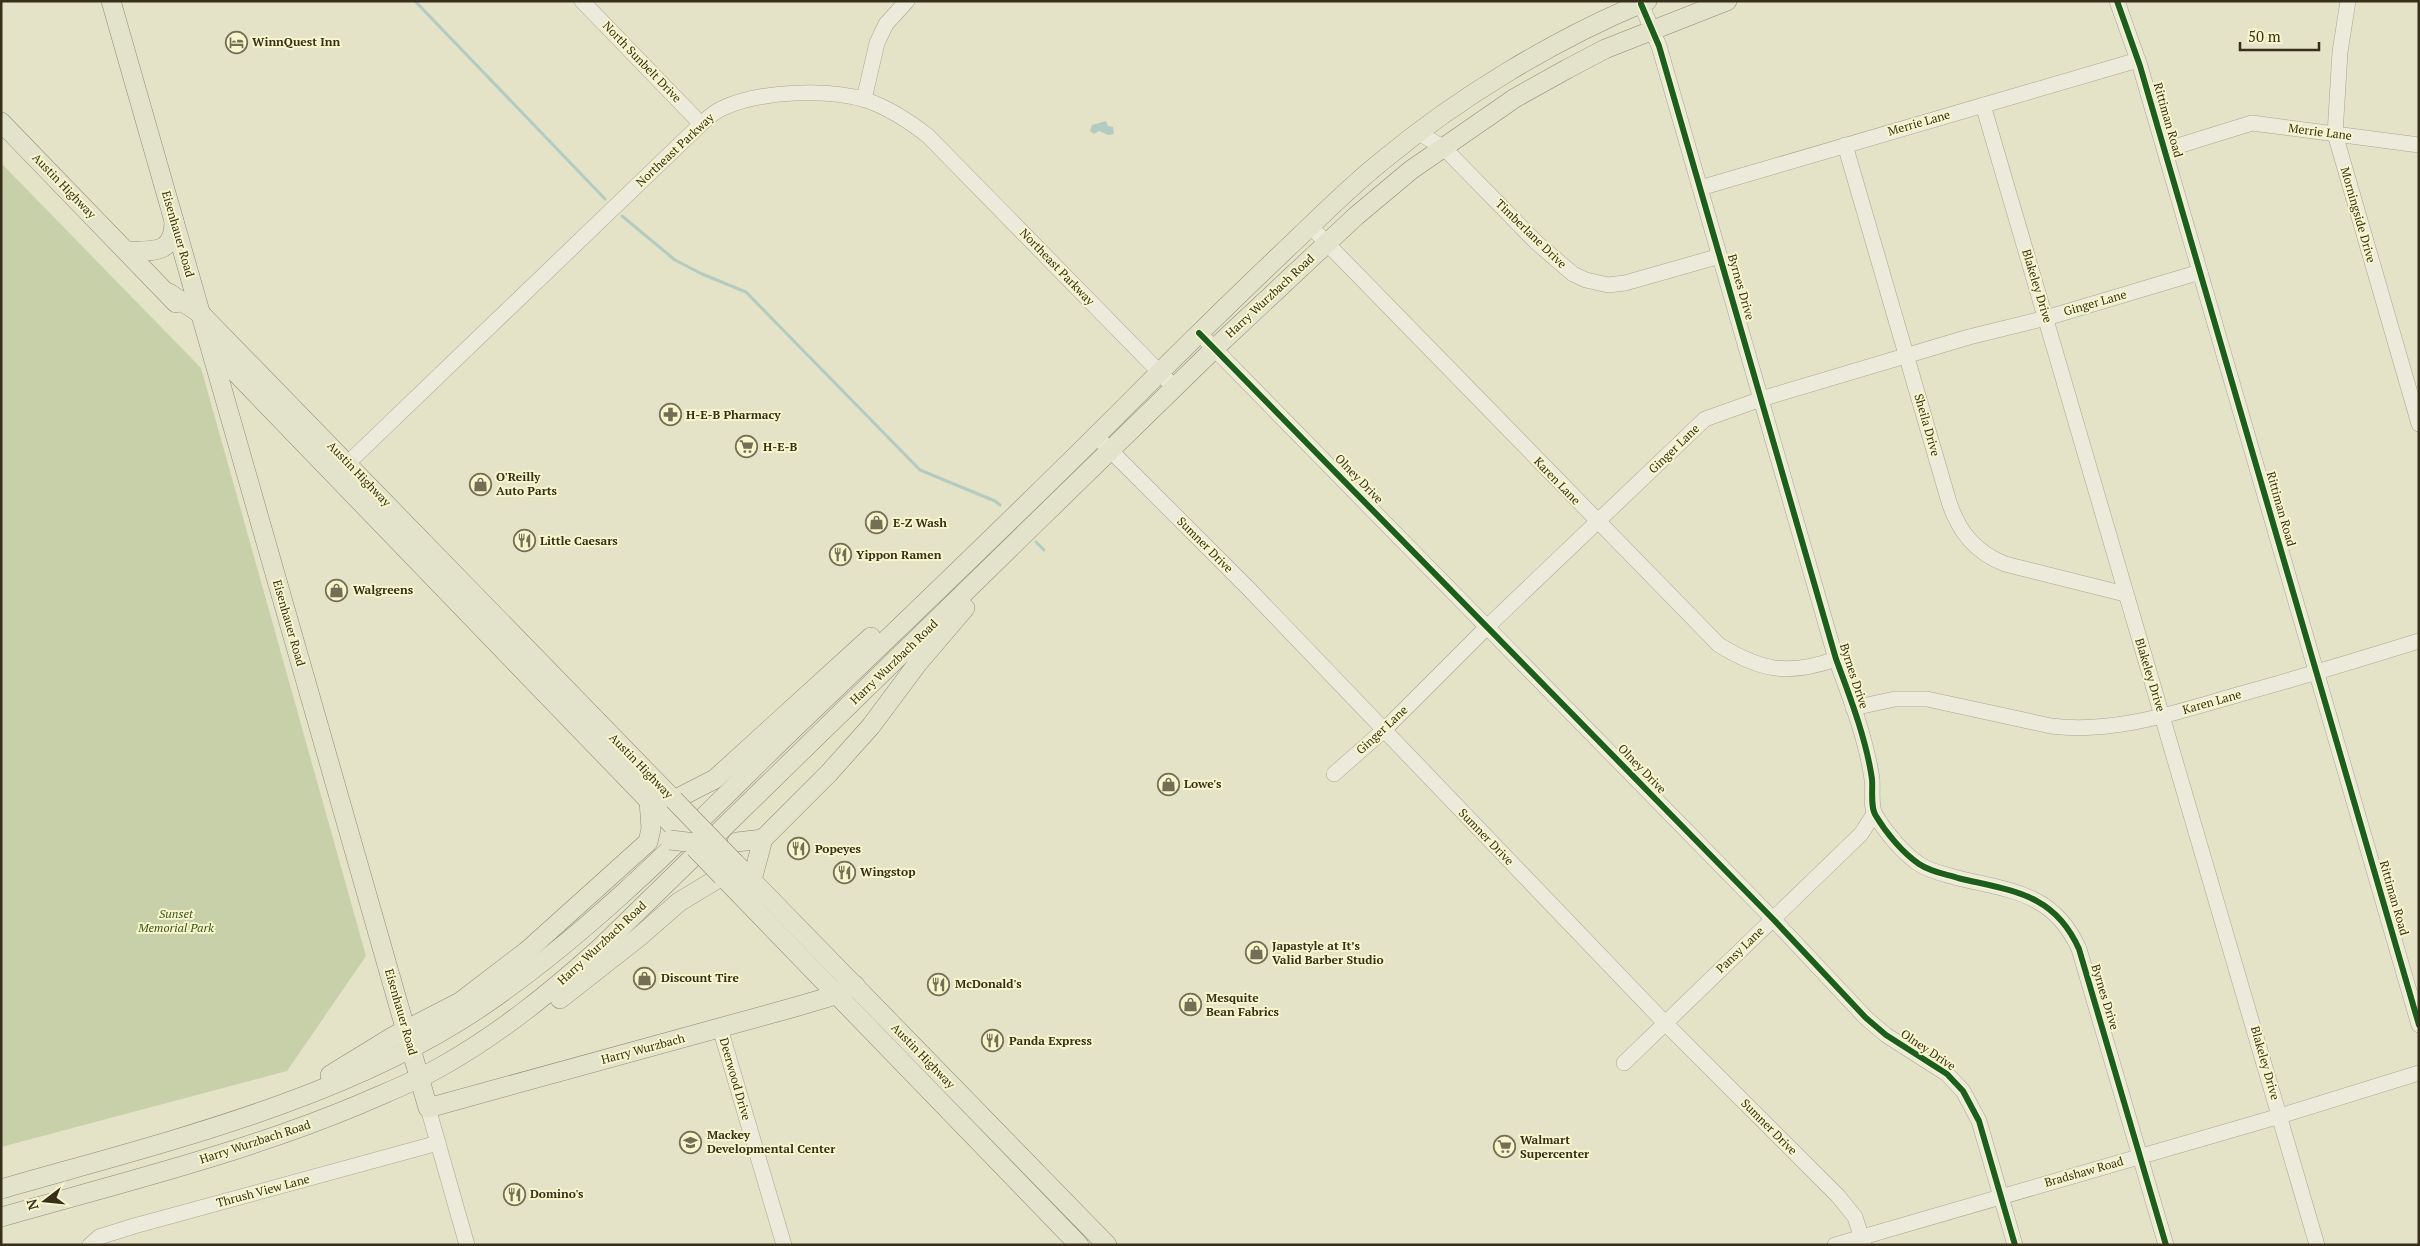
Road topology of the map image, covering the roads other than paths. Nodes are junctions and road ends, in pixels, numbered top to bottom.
1 (111, 1) edge
2 (582, 1) edge
3 (907, 1) edge
4 (1727, 1) edge
5 (2117, 1) edge
6 (2348, 1) edge
7 (1644, 2) edge
8 (1653, 30) junction
9 (2138, 60) junction
10 (864, 100) junction
11 (1983, 105) junction
12 (1, 122) edge
13 (701, 124) junction
14 (1419, 133) junction
15 (2335, 134) junction
16 (1845, 145) junction
17 (2419, 145) edge
18 (1444, 148) junction
19 (2164, 150) junction
20 (1700, 188) junction
21 (174, 220) junction
22 (1310, 226) junction
23 (1328, 242) junction
24 (128, 251) junction
25 (1720, 256) junction
26 (2200, 272) junction
27 (169, 293) junction
28 (201, 314) junction
29 (2046, 318) junction
30 (1199, 333) junction
31 (210, 346) junction
32 (1215, 348) junction
33 (1907, 356) junction
34 (1160, 372) junction
35 (1174, 387) junction
36 (1761, 399) junction
37 (2419, 424) edge
38 (1096, 437) junction
39 (1111, 450) junction
40 (348, 462) junction
41 (1597, 522) junction
42 (969, 560) junction
43 (2125, 594) junction
44 (923, 604) junction
45 (1487, 627) junction
46 (2419, 641) edge
47 (917, 652) junction
48 (1836, 658) junction
49 (2318, 672) junction
50 (1853, 708) junction
51 (2163, 716) junction
52 (583, 723) junction
53 (1384, 730) junction
54 (1334, 774) dead end
55 (714, 779) junction
56 (648, 800) junction
57 (674, 800) junction
58 (1874, 814) junction
59 (764, 839) junction
60 (648, 842) junction
61 (704, 846) junction
62 (752, 880) junction
63 (679, 902) junction
64 (1773, 919) junction
65 (855, 985) junction
66 (836, 995) junction
67 (1665, 1023) junction
68 (2419, 1025) edge
69 (720, 1028) junction
70 (502, 1029) junction
71 (408, 1039) junction
72 (1624, 1063) dead end
73 (2419, 1073) edge
74 (420, 1078) junction
75 (428, 1108) junction
76 (2280, 1116) junction
77 (438, 1143) junction
78 (2140, 1155) junction
79 (1, 1189) edge
80 (2001, 1196) junction
81 (1, 1217) edge
82 (1863, 1241) edge
83 (91, 1245) edge
84 (467, 1245) edge
85 (784, 1245) edge
86 (1080, 1245) edge
87 (1107, 1245) edge
88 (1835, 1245) edge
89 (2015, 1245) edge
90 (2166, 1245) edge
91 (2317, 1245) edge

1 - 21 main road, Eisenhauer Road
2 - 13 street, North Sunbelt Drive
3 - 10 street
4 - 8 main road, Harry Wurzbach Road
5 - 9 street, Rittiman Road
6 - 15 street, Morningside Drive
7 - 8 street, Byrnes Drive
7 - 14 main road, Harry Wurzbach Road
8 - 18 main road, Harry Wurzbach Road
8 - 20 street, Byrnes Drive
9 - 11 street, Merrie Lane
9 - 19 street, Rittiman Road
10 - 13 street, Northeast Parkway
10 - 34 street, Northeast Parkway
11 - 16 street, Merrie Lane
11 - 29 street, Blakeley Drive
12 - 24 main road, Austin Highway
13 - 40 street, Northeast Parkway
14 - 18 street, Timberlane Drive
14 - 22 main road, Harry Wurzbach Road
15 - 17 street, Merrie Lane
15 - 19 street, Merrie Lane
15 - 37 street, Morningside Drive
16 - 20 street, Merrie Lane
16 - 33 street, Sheila Drive
18 - 23 main road, Harry Wurzbach Road
18 - 25 street, Timberlane Drive
19 - 26 street, Rittiman Road
20 - 25 street, Byrnes Drive
21 - 24 main road
21 - 28 main road, Eisenhauer Road
22 - 23 street, Karen Lane
22 - 30 main road, Harry Wurzbach Road
23 - 32 main road, Harry Wurzbach Road
23 - 41 street, Karen Lane
24 - 27 main road, Austin Highway
25 - 36 street, Byrnes Drive
26 - 29 street, Ginger Lane
26 - 49 street, Rittiman Road
27 - 28 main road, Austin Highway
27 - 31 main road, Austin Highway
28 - 31 main road, Eisenhauer Road
28 - 40 main road, Austin Highway
29 - 33 street, Ginger Lane
29 - 43 street, Blakeley Drive
30 - 32 street, Olney Drive
30 - 34 main road, Harry Wurzbach Road
31 - 52 main road, Austin Highway
31 - 71 main road, Eisenhauer Road
32 - 35 main road, Harry Wurzbach Road
32 - 45 street, Olney Drive
33 - 36 street, Ginger Lane
33 - 43 street, Sheila Drive
34 - 35 street, Northeast Parkway
34 - 38 main road, Harry Wurzbach Road
35 - 39 main road, Harry Wurzbach Road
36 - 41 street, Ginger Lane
36 - 48 street, Byrnes Drive
38 - 39 street, Sumner Drive
38 - 42 main road, Harry Wurzbach Road
39 - 47 main road, Harry Wurzbach Road
39 - 53 street, Sumner Drive
40 - 52 main road, Austin Highway
41 - 45 street, Ginger Lane
41 - 48 street, Karen Lane
42 - 44 main road, Harry Wurzbach Road
42 - 47 main road
43 - 51 street, Blakeley Drive
44 - 55 main road
44 - 71 main road, Harry Wurzbach Road
45 - 53 street, Ginger Lane
45 - 64 street, Olney Drive
46 - 49 street, Karen Lane
47 - 59 main road
47 - 70 main road, Harry Wurzbach Road
48 - 50 street, Byrnes Drive
49 - 51 street, Karen Lane
49 - 68 street, Rittiman Road
50 - 51 street, Karen Lane
50 - 58 street, Byrnes Drive
51 - 76 street, Blakeley Drive
52 - 56 main road, Austin Highway
52 - 57 main road, Austin Highway
53 - 54 street, Ginger Lane
53 - 67 street, Sumner Drive
55 - 57 main road
55 - 61 main road
56 - 60 main road
56 - 61 main road, Austin Highway
57 - 61 main road, Austin Highway, bridge
58 - 64 street, Pansy Lane
58 - 78 street, Byrnes Drive
59 - 61 main road
59 - 62 main road
60 - 61 main road, bridge
60 - 71 main road
61 - 62 main road, Austin Highway
61 - 63 main road
61 - 63 main road
61 - 66 main road, Austin Highway
62 - 65 main road, Austin Highway
63 - 70 main road
64 - 67 street, Pansy Lane
64 - 80 street, Olney Drive
65 - 66 main road, Harry Wurzbach
65 - 87 main road, Austin Highway
66 - 69 main road, Harry Wurzbach
66 - 86 main road, Austin Highway
67 - 72 street, Pansy Lane
67 - 82 street, Sumner Drive
69 - 75 main road, Harry Wurzbach
69 - 85 street, Deerwood Drive
70 - 74 main road, Harry Wurzbach Road
71 - 74 main road, Eisenhauer Road
71 - 79 main road, Harry Wurzbach Road
73 - 76 street, Bradshaw Road
74 - 75 main road, Eisenhauer Road
74 - 81 main road, Harry Wurzbach Road
75 - 77 street, Eisenhauer Road
76 - 78 street, Bradshaw Road
76 - 91 street, Blakeley Drive
77 - 83 street, Thrush View Lane
77 - 84 street, Eisenhauer Road
78 - 80 street, Bradshaw Road
78 - 90 street, Byrnes Drive
80 - 82 street, Bradshaw Road
80 - 89 street, Olney Drive
82 - 88 street, Bradshaw Road

